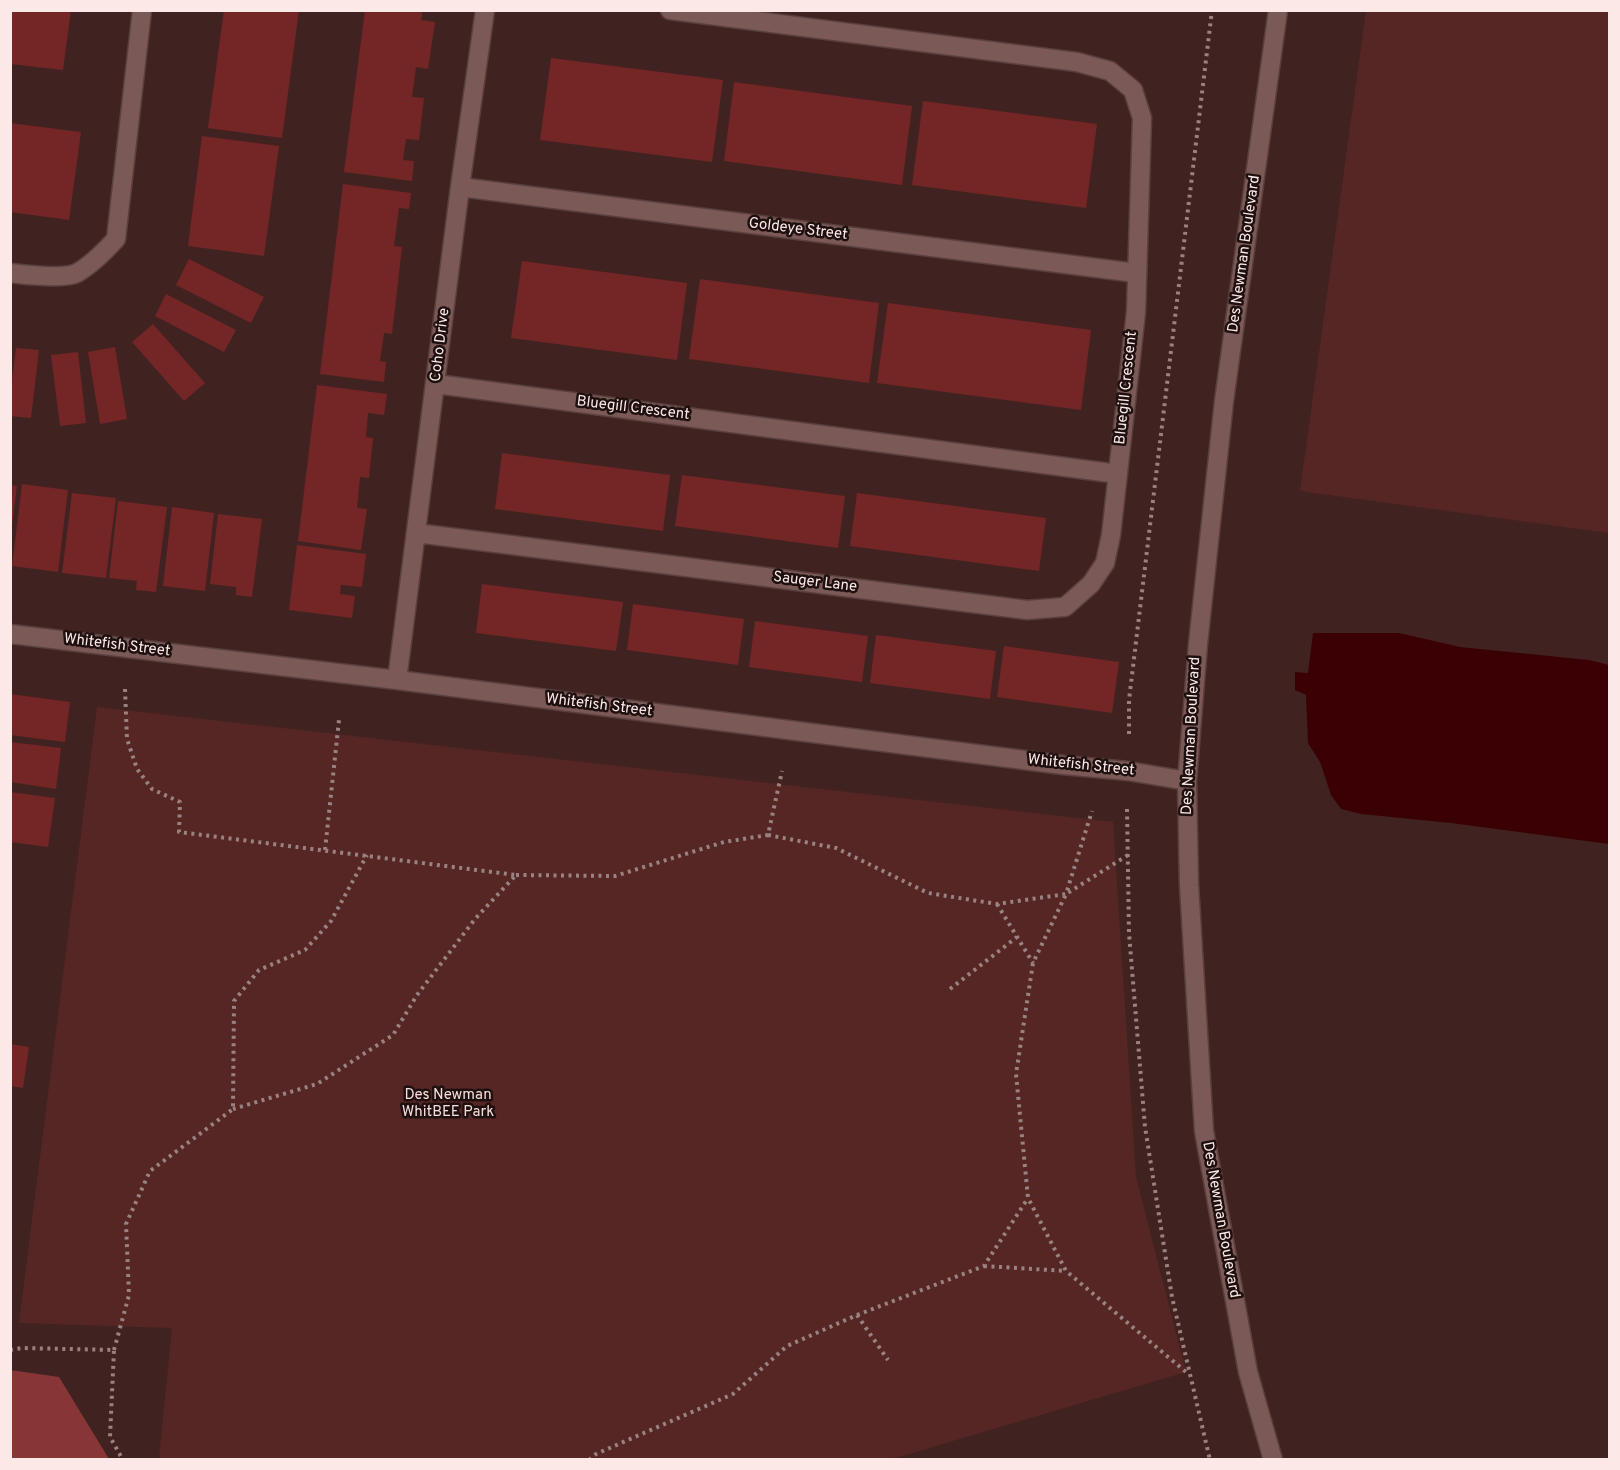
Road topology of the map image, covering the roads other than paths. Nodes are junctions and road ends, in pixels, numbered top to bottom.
1 (142, 10) edge
2 (485, 10) edge
3 (670, 10) edge
4 (1278, 10) edge
5 (460, 187) junction
6 (10, 273) edge
7 (1136, 273) junction
8 (436, 384) junction
9 (1118, 474) junction
10 (416, 533) junction
11 (10, 634) edge
12 (397, 680) junction
13 (1187, 781) junction
14 (1273, 1460) edge

1 - 6 street
2 - 5 street, Coho Drive
3 - 7 street, Bluegill Crescent
4 - 13 street, Des Newman Boulevard
5 - 7 street, Goldeye Street
5 - 8 street, Coho Drive
7 - 9 street, Bluegill Crescent
8 - 9 street, Bluegill Crescent
8 - 10 street, Coho Drive
9 - 10 street, Sauger Lane
10 - 12 street, Coho Drive
11 - 12 street, Whitefish Street
12 - 13 street, Whitefish Street
13 - 14 street, Des Newman Boulevard

